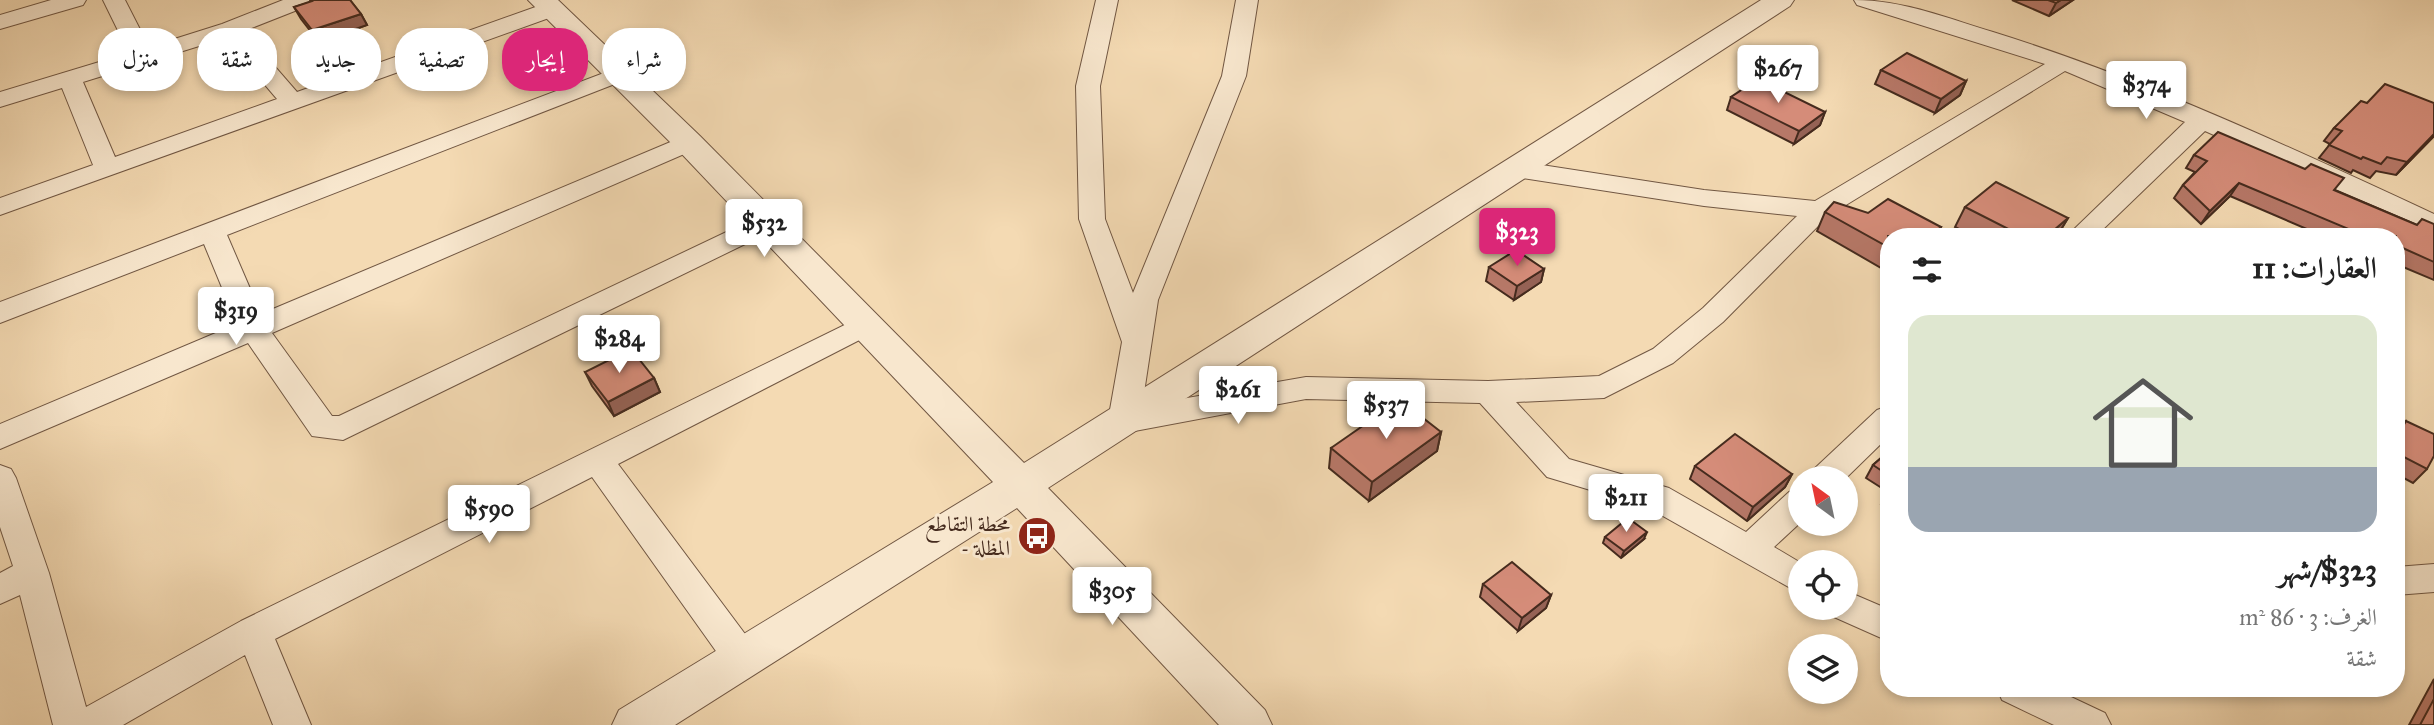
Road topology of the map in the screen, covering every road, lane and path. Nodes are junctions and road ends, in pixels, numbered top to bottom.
1 (75, 0) edge
2 (114, 0) edge
3 (302, 0) edge
4 (1107, 0) edge
5 (1247, 0) edge
6 (1780, 0) edge
7 (1866, 0) edge
8 (547, 5) edge
9 (0, 22) edge
10 (128, 28) edge
11 (232, 28) edge
12 (602, 60) edge
13 (2064, 62) junction
14 (98, 71) edge
15 (70, 79) junction
16 (602, 81) edge
17 (277, 84) edge
18 (634, 91) edge
19 (0, 100) edge
20 (293, 103) junction
21 (2202, 120) junction
22 (689, 143) junction
23 (107, 167) junction
24 (1516, 169) junction
25 (0, 207) edge
26 (1819, 210) junction
27 (767, 223) junction
28 (2434, 225) edge
29 (2088, 228) edge
30 (212, 232) junction
31 (0, 313) edge
32 (867, 324) junction
33 (253, 328) junction
34 (1136, 341) junction
35 (1488, 392) junction
36 (1124, 421) junction
37 (1880, 426) edge
38 (0, 437) edge
39 (597, 460) junction
40 (1838, 466) edge
41 (0, 478) edge
42 (1021, 484) junction
43 (1788, 513) edge
44 (1749, 550) junction
45 (1788, 572) edge
46 (32, 573) junction
47 (2434, 578) edge
48 (2405, 580) edge
49 (0, 589) edge
50 (1858, 607) edge
51 (1858, 611) edge
52 (1880, 611) edge
53 (1880, 622) edge
54 (254, 632) junction
55 (741, 657) junction
56 (2034, 697) edge
57 (72, 725) edge
58 (89, 725) edge
59 (292, 725) edge
60 (635, 725) edge
61 (1249, 725) edge
62 (2092, 725) edge

1 - 9 street
2 - 10 street
3 - 11 street
4 - 34 street
5 - 34 street
6 - 24 street
7 - 13 street
8 - 12 street
8 - 20 street
13 - 21 street
13 - 26 street
14 - 15 street
15 - 19 street
15 - 23 street
16 - 30 street
17 - 20 street
18 - 22 street
20 - 23 street
21 - 28 street
21 - 29 street
22 - 27 street
22 - 33 street
23 - 25 street
24 - 26 street
24 - 36 street
26 - 35 street
27 - 32 street
27 - 33 street
30 - 31 street
30 - 33 street
32 - 39 street
32 - 42 street
33 - 38 street
34 - 36 street
35 - 36 street
35 - 44 street
36 - 42 street
37 - 40 street
39 - 54 street
39 - 55 street
41 - 46 street
42 - 55 street
42 - 61 street
43 - 44 street
44 - 45 street
46 - 49 street
46 - 57 street
47 - 48 street
50 - 52 street
51 - 53 street
54 - 58 street
54 - 59 street
55 - 60 street
56 - 62 street

